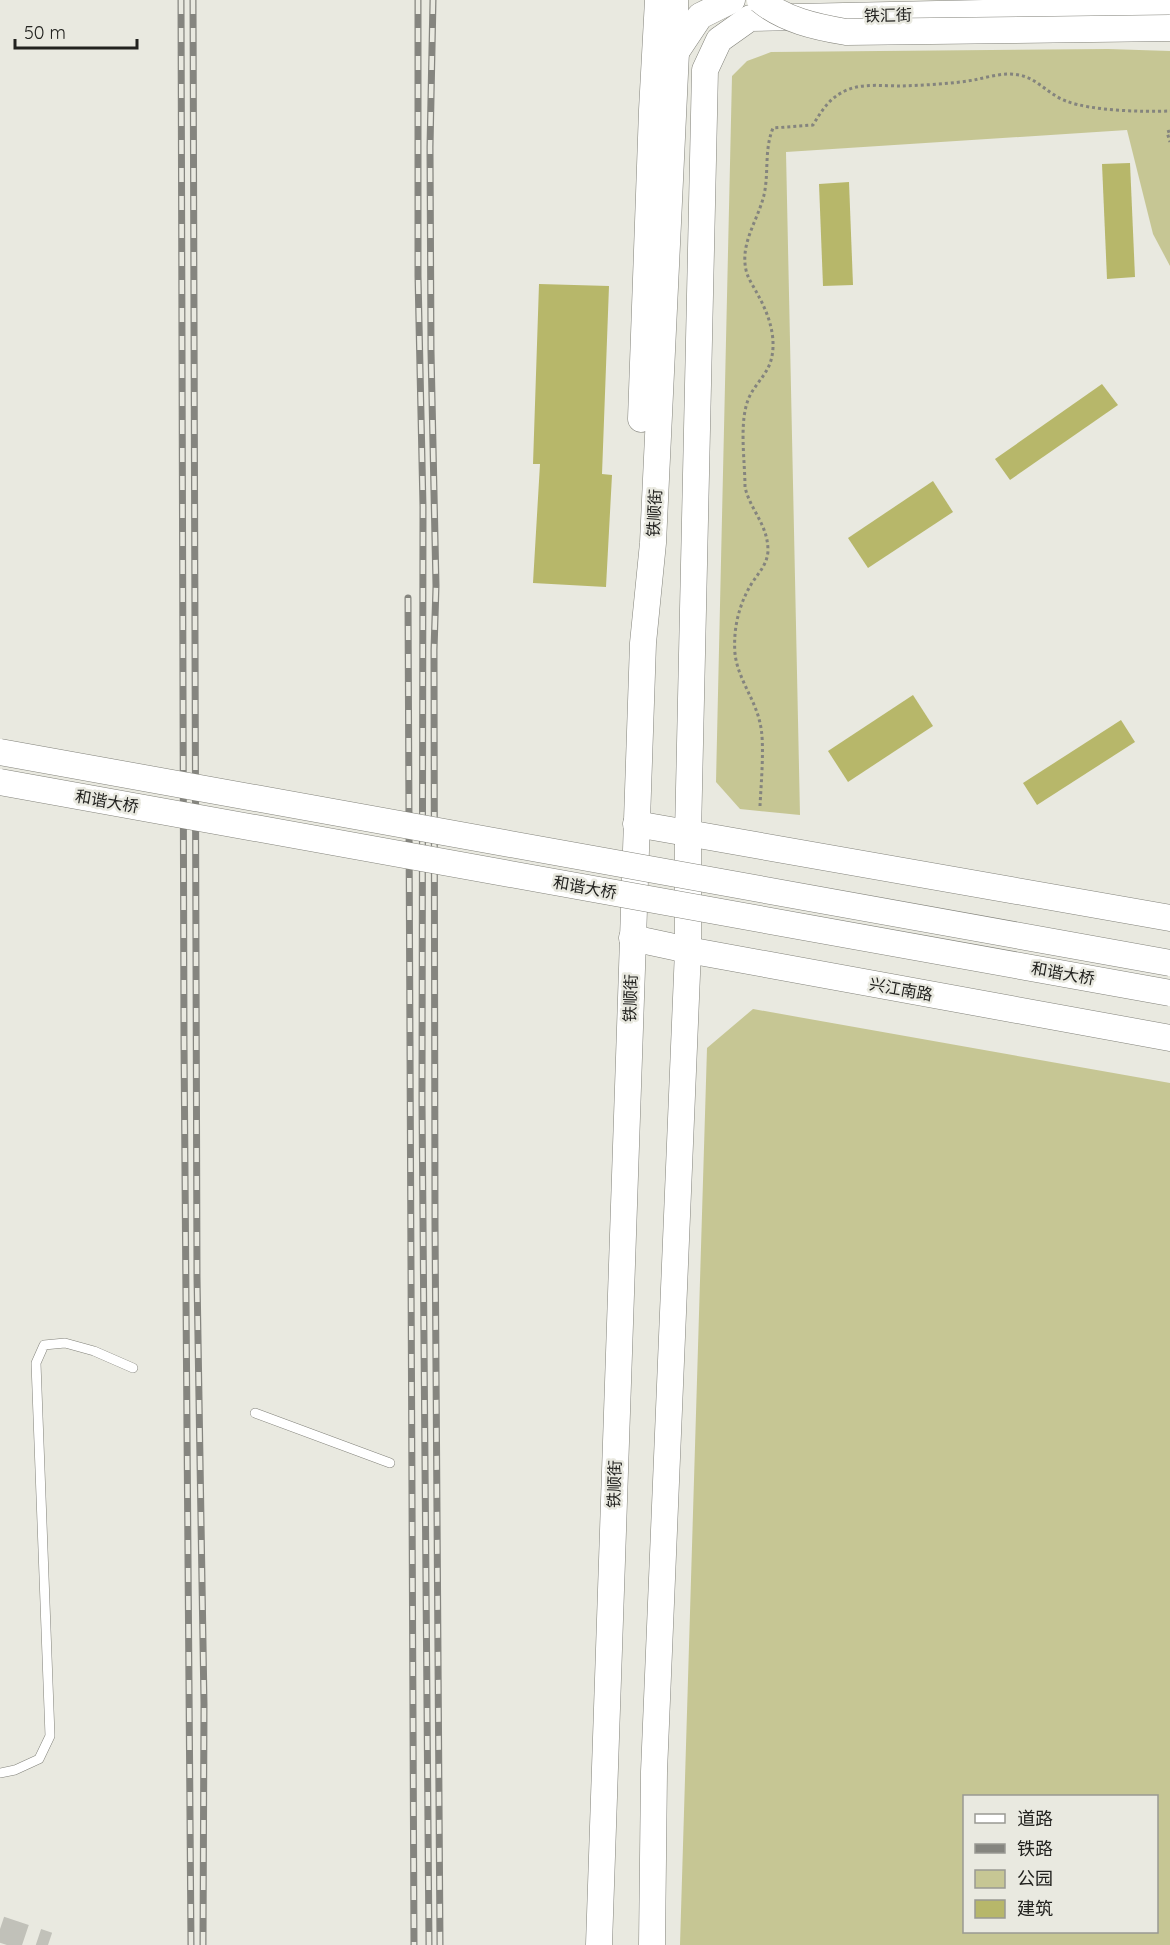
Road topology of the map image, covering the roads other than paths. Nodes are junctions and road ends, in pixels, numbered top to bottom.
1 (658, 0) edge
2 (675, 0) edge
3 (732, 0) edge
4 (755, 9) edge
5 (1170, 9) edge
6 (1170, 28) edge
7 (676, 52) junction
8 (643, 643) junction
9 (0, 752) edge
10 (0, 782) edge
11 (636, 824) junction
12 (688, 834) junction
13 (1170, 918) edge
14 (632, 938) junction
15 (688, 950) junction
16 (1170, 963) edge
17 (1170, 993) edge
18 (1170, 1038) edge
19 (133, 1368) dead end
20 (255, 1413) dead end
21 (390, 1463) dead end
22 (0, 1773) edge
23 (599, 1945) edge
24 (652, 1945) edge

1 - 8 main road
2 - 7 main road, 铁顺街
3 - 7 main road
4 - 5 main road, 铁汇街
4 - 6 main road, bridge
4 - 12 main road
7 - 8 main road, 铁顺街
8 - 11 main road, 铁顺街
9 - 16 main road, 和谐大桥, bridge
10 - 17 main road, 和谐大桥, bridge
11 - 12 main road
11 - 14 main road, 铁顺街
12 - 13 main road
12 - 15 main road
14 - 15 main road, 兴江南路
14 - 23 main road, 铁顺街
15 - 18 main road, 兴江南路
15 - 24 main road
19 - 22 lane
20 - 21 lane

